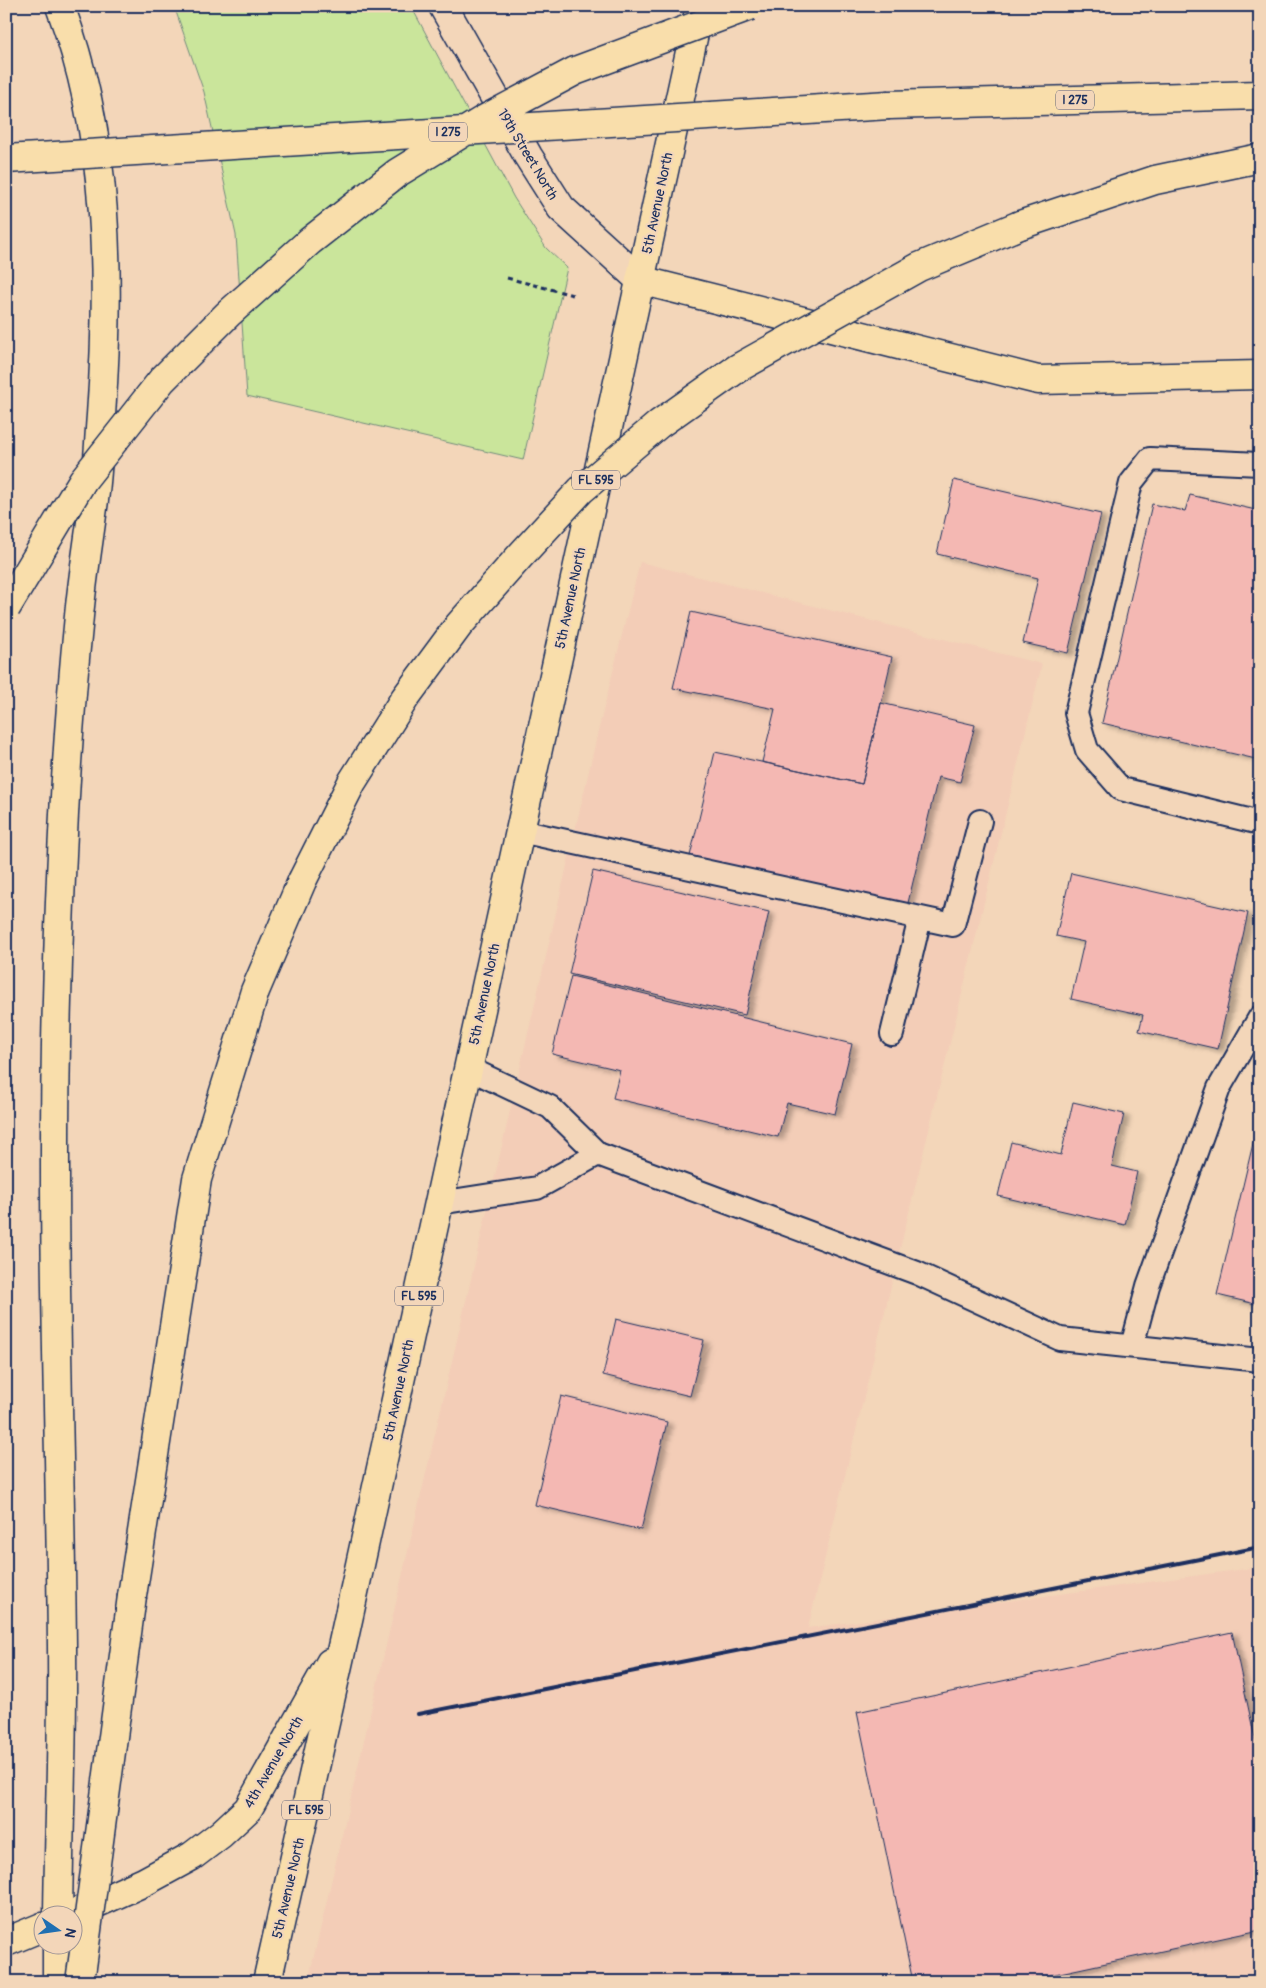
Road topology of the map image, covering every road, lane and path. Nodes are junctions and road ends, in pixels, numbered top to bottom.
1 (60, 6) edge
2 (443, 6) edge
3 (700, 6) edge
4 (750, 6) edge
5 (1260, 95) edge
6 (1260, 158) edge
7 (6, 159) edge
8 (507, 278) dead end
9 (640, 280) junction
10 (573, 294) dead end
11 (1260, 375) edge
12 (1260, 464) edge
13 (6, 608) edge
14 (980, 821) dead end
15 (1260, 823) edge
16 (520, 832) junction
17 (920, 918) junction
18 (1260, 1017) edge
19 (892, 1034) dead end
20 (468, 1068) junction
21 (598, 1154) junction
22 (439, 1203) junction
23 (1132, 1346) junction
24 (1260, 1360) edge
25 (344, 1638) junction
26 (58, 1906) edge
27 (82, 1910) edge
28 (32, 1931) edge
29 (6, 1942) edge
30 (57, 1956) edge
31 (57, 1982) edge
32 (80, 1982) edge
33 (267, 1982) edge

1 - 26 main road
2 - 9 street, 19th Street North
3 - 9 main road, 5th Avenue North / FL 595
4 - 13 main road, bridge
5 - 7 main road, I 275, bridge
6 - 32 main road, bridge
8 - 10 path
9 - 11 main road
9 - 16 main road, 5th Avenue North / FL 595
12 - 15 lane
14 - 17 lane
16 - 17 lane
16 - 20 main road, 5th Avenue North / FL 595
17 - 19 lane
18 - 23 lane
20 - 21 lane
20 - 22 main road, 5th Avenue North / FL 595
21 - 22 lane
21 - 23 lane
22 - 25 main road, 5th Avenue North / FL 595
23 - 24 lane
25 - 27 main road, 4th Avenue North / FL 595
25 - 33 main road, 5th Avenue North / FL 595
28 - 29 main road
30 - 31 main road

